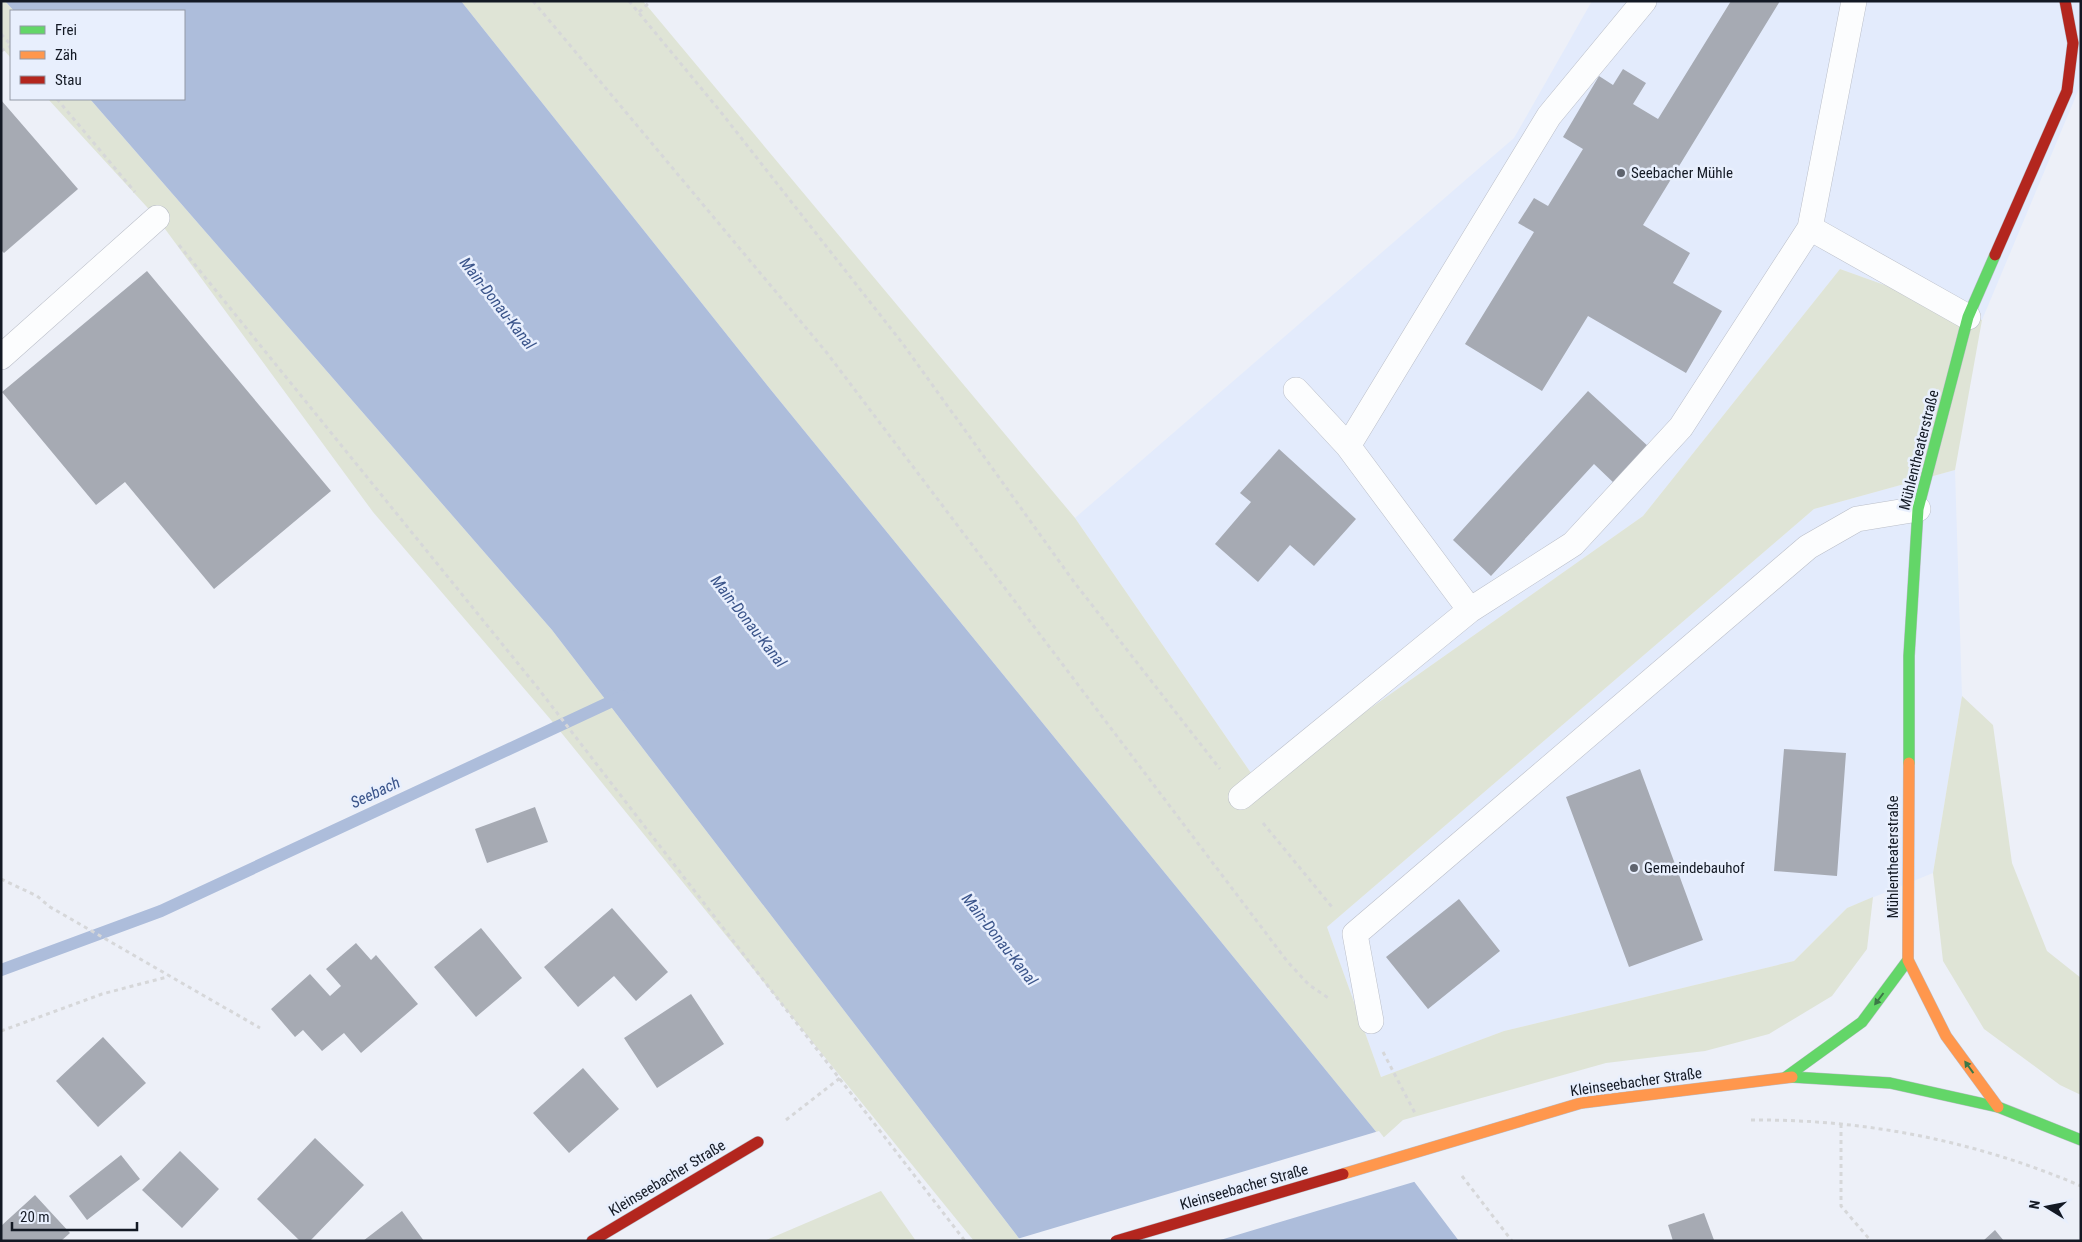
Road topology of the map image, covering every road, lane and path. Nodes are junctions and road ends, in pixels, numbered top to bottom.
1 (533, 1) edge
2 (629, 1) edge
3 (651, 1) edge
4 (1644, 1) edge
5 (1854, 1) edge
6 (2065, 1) edge
7 (639, 12) junction
8 (1, 34) edge
9 (10, 45) edge
10 (58, 100) edge
11 (157, 218) junction
12 (1810, 228) junction
13 (1968, 317) junction
14 (1, 357) edge
15 (1296, 390) dead end
16 (1348, 446) junction
17 (1918, 509) junction
18 (1470, 610) junction
19 (1241, 796) junction
20 (1, 879) edge
21 (1355, 934) junction
22 (1908, 960) junction
23 (168, 977) junction
24 (1371, 1021) joint
25 (260, 1028) dead end
26 (1, 1031) edge
27 (1786, 1077) junction
28 (840, 1078) junction
29 (1998, 1106) junction
30 (1746, 1120) dead end
31 (1841, 1124) junction
32 (2081, 1140) edge
33 (758, 1142) joint
34 (2081, 1186) edge
35 (592, 1241) edge
36 (965, 1241) edge
37 (1116, 1241) edge
38 (1871, 1241) edge

1 - 24 path
2 - 7 path
3 - 7 path
4 - 16 lane
5 - 12 lane
6 - 13 street, Mühlentheaterstraße
7 - 19 path
8 - 9 path
10 - 11 path
11 - 14 lane
11 - 28 path
12 - 13 lane
12 - 18 lane
13 - 17 street, Mühlentheaterstraße
15 - 16 lane
16 - 18 lane
17 - 21 lane
17 - 22 street, Mühlentheaterstraße
18 - 19 lane
19 - 21 path
20 - 23 path
21 - 24 lane
22 -> 27 street
29 -> 22 street
23 - 25 path
23 - 26 path
27 - 29 street, Kleinseebacher Straße
27 - 37 street, Kleinseebacher Straße, bridge
28 - 33 path
28 - 36 path
29 - 32 street, Kleinseebacher Straße
30 - 31 path
31 - 34 path
31 - 38 path
33 - 35 street, Kleinseebacher Straße

